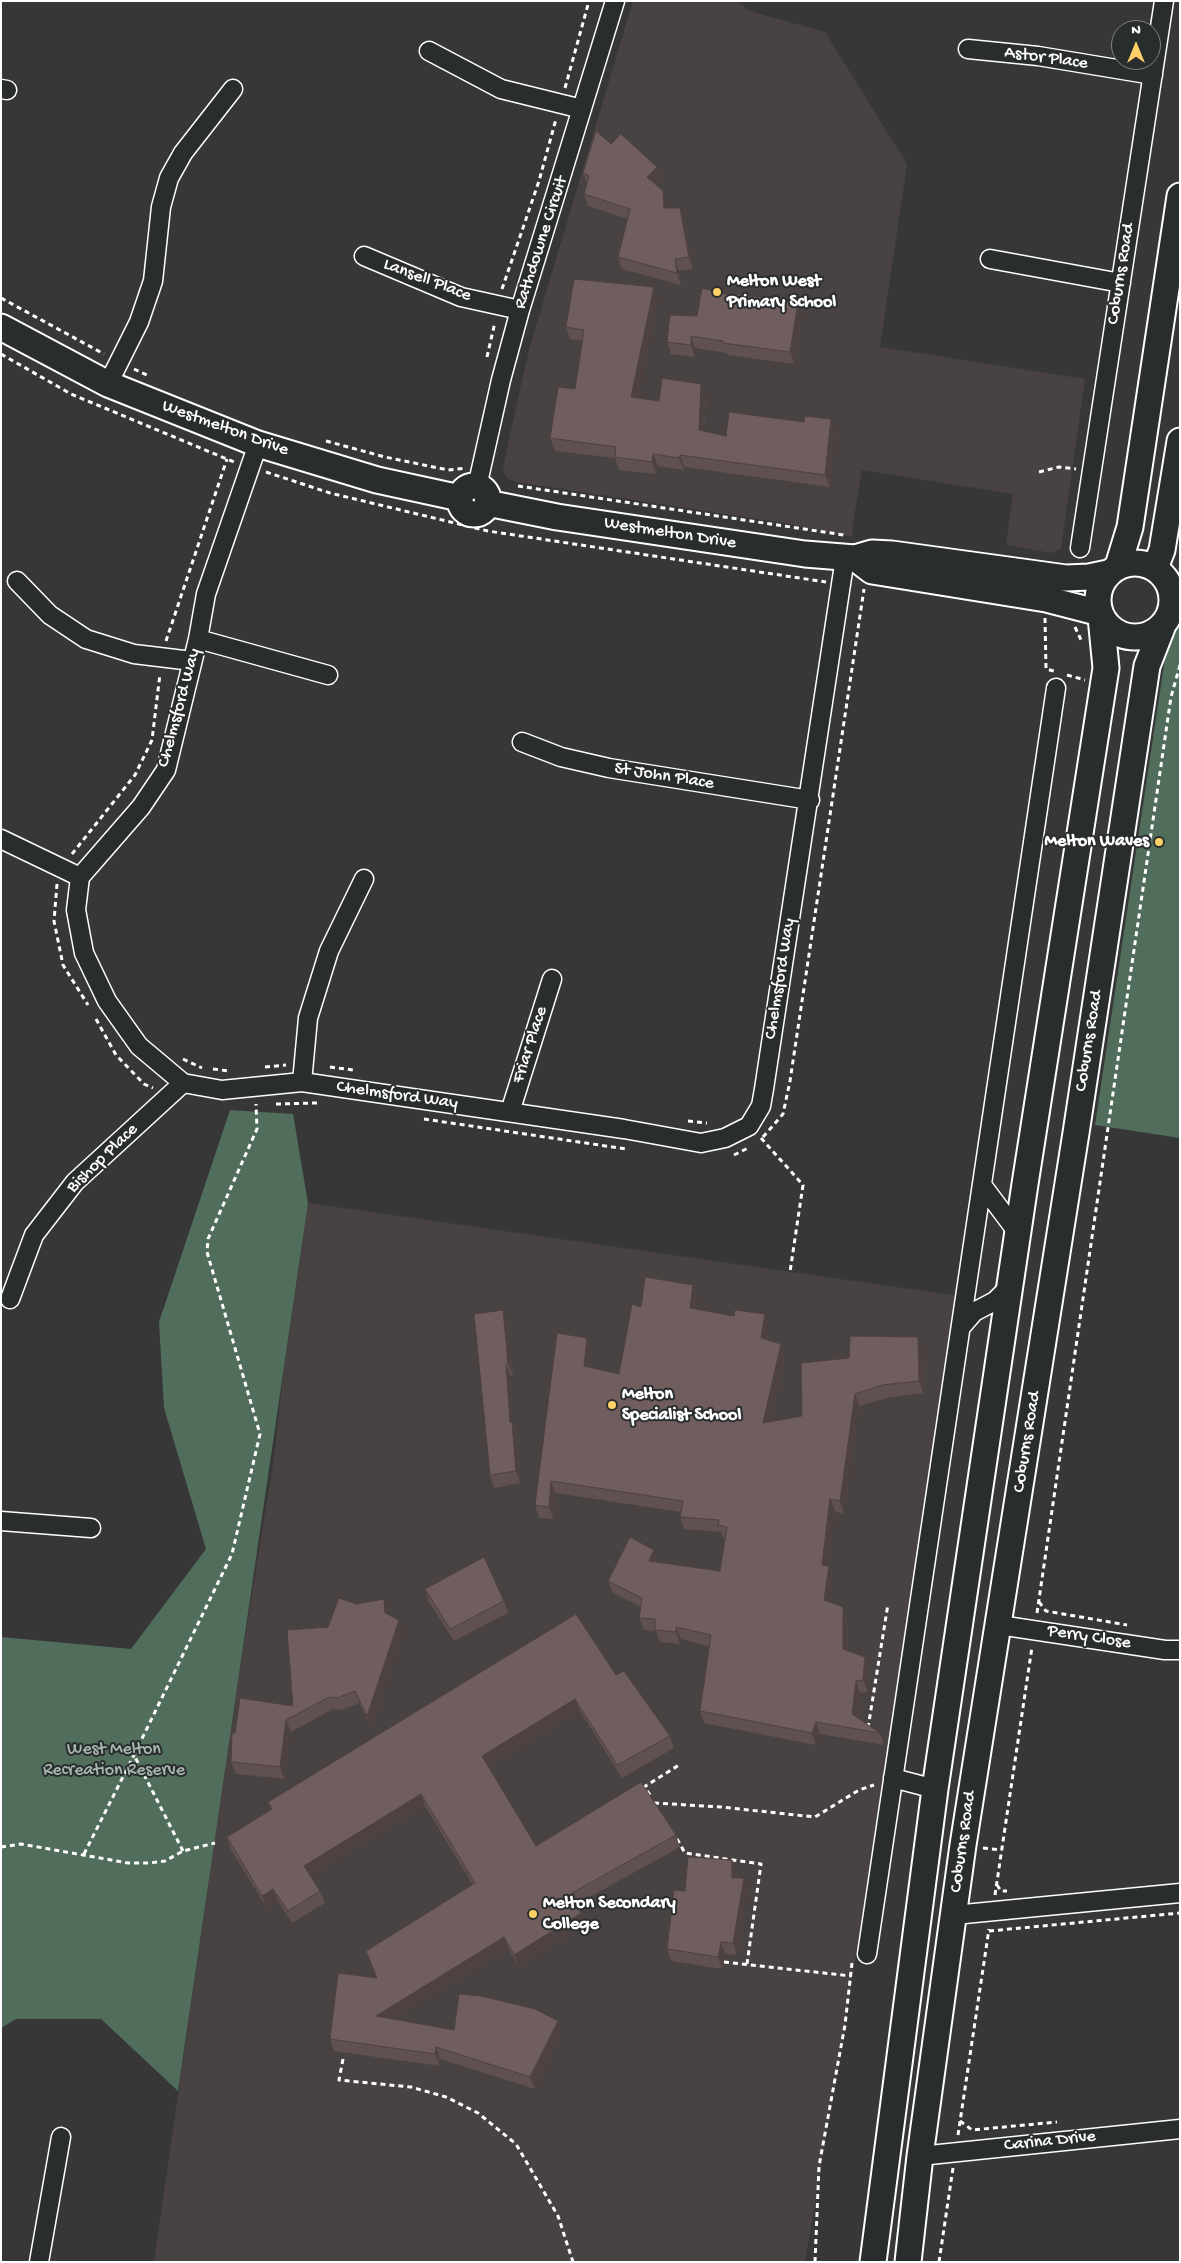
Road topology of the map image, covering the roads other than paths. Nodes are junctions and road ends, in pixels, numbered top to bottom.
1 (615, 1) edge
2 (1164, 1) edge
3 (968, 49) dead end
4 (429, 51) dead end
5 (1153, 75) junction
6 (233, 89) dead end
7 (582, 109) junction
8 (1180, 196) edge
9 (364, 256) dead end
10 (990, 259) dead end
11 (1121, 283) junction
12 (520, 310) junction
13 (1, 327) edge
14 (108, 384) junction
15 (1180, 441) edge
16 (258, 444) junction
17 (477, 490) junction
18 (1080, 548) dead end
19 (849, 550) junction
20 (1155, 568) junction
21 (1113, 569) junction
22 (16, 582) dead end
23 (1100, 615) junction
24 (1163, 625) junction
25 (198, 639) junction
26 (192, 661) junction
27 (328, 675) dead end
28 (1056, 688) dead end
29 (522, 742) dead end
30 (810, 800) junction
31 (1, 839) edge
32 (80, 877) junction
33 (364, 879) dead end
34 (552, 979) dead end
35 (1044, 1062) junction
36 (1086, 1068) junction
37 (303, 1074) junction
38 (183, 1083) junction
39 (510, 1112) junction
40 (982, 1184) junction
41 (1018, 1233) junction
42 (1010, 1286) junction
43 (10, 1298) dead end
44 (961, 1326) junction
45 (1, 1522) edge
46 (91, 1528) dead end
47 (960, 1618) junction
48 (999, 1625) junction
49 (1180, 1650) edge
50 (888, 1780) junction
51 (935, 1788) junction
52 (1180, 1893) edge
53 (954, 1915) junction
54 (867, 1954) dead end
55 (1180, 2128) edge
56 (61, 2137) dead end
57 (920, 2156) junction
58 (39, 2262) edge
59 (873, 2262) edge
60 (908, 2262) edge

1 - 7 street, Rathdowne Circuit
2 - 5 street, Coburns Road
3 - 5 street, Astor Place
4 - 7 street
5 - 11 street, Coburns Road
6 - 14 street
7 - 12 street, Rathdowne Circuit
8 - 21 street
9 - 12 street, Lansell Place
10 - 11 street
11 - 18 street, Coburns Road
12 - 17 street, Rathdowne Circuit
13 - 14 street, Westmelton Drive
14 - 16 street, Westmelton Drive
15 - 20 street
16 - 17 street, Westmelton Drive
16 - 25 street, Chelmsford Way
17 - 19 street, Westmelton Drive
19 - 21 street, Westmelton Drive
19 - 23 street, Westmelton Drive
19 - 30 street, Chelmsford Way
20 - 21 street
20 - 24 street
21 - 23 street
22 - 26 street
23 - 24 street
23 - 35 street, Coburns Road
24 - 36 street, Coburns Road
25 - 26 street, Chelmsford Way
25 - 27 street
26 - 32 street, Chelmsford Way
28 - 40 street
29 - 30 street, St John Place
30 - 39 street, Chelmsford Way
31 - 32 street
32 - 38 street, Chelmsford Way
33 - 37 street
34 - 39 street, Friar Place
35 - 36 street
35 - 41 street, Coburns Road
36 - 48 street, Coburns Road
37 - 38 street, Chelmsford Way
37 - 39 street, Chelmsford Way
38 - 43 street, Bishop Place
40 - 41 street
40 - 44 street
41 - 42 street, Coburns Road
42 - 44 street
42 - 47 street, Coburns Road
44 - 50 street
45 - 46 street
47 - 48 street
47 - 51 street, Coburns Road
48 - 49 street, Perry Close
48 - 53 street, Coburns Road
50 - 51 street, Coburns Road
50 - 54 street
51 - 59 street, Coburns Road
52 - 53 street
53 - 57 street, Coburns Road
55 - 57 street, Carina Drive
56 - 58 street
57 - 60 street, Coburns Road

